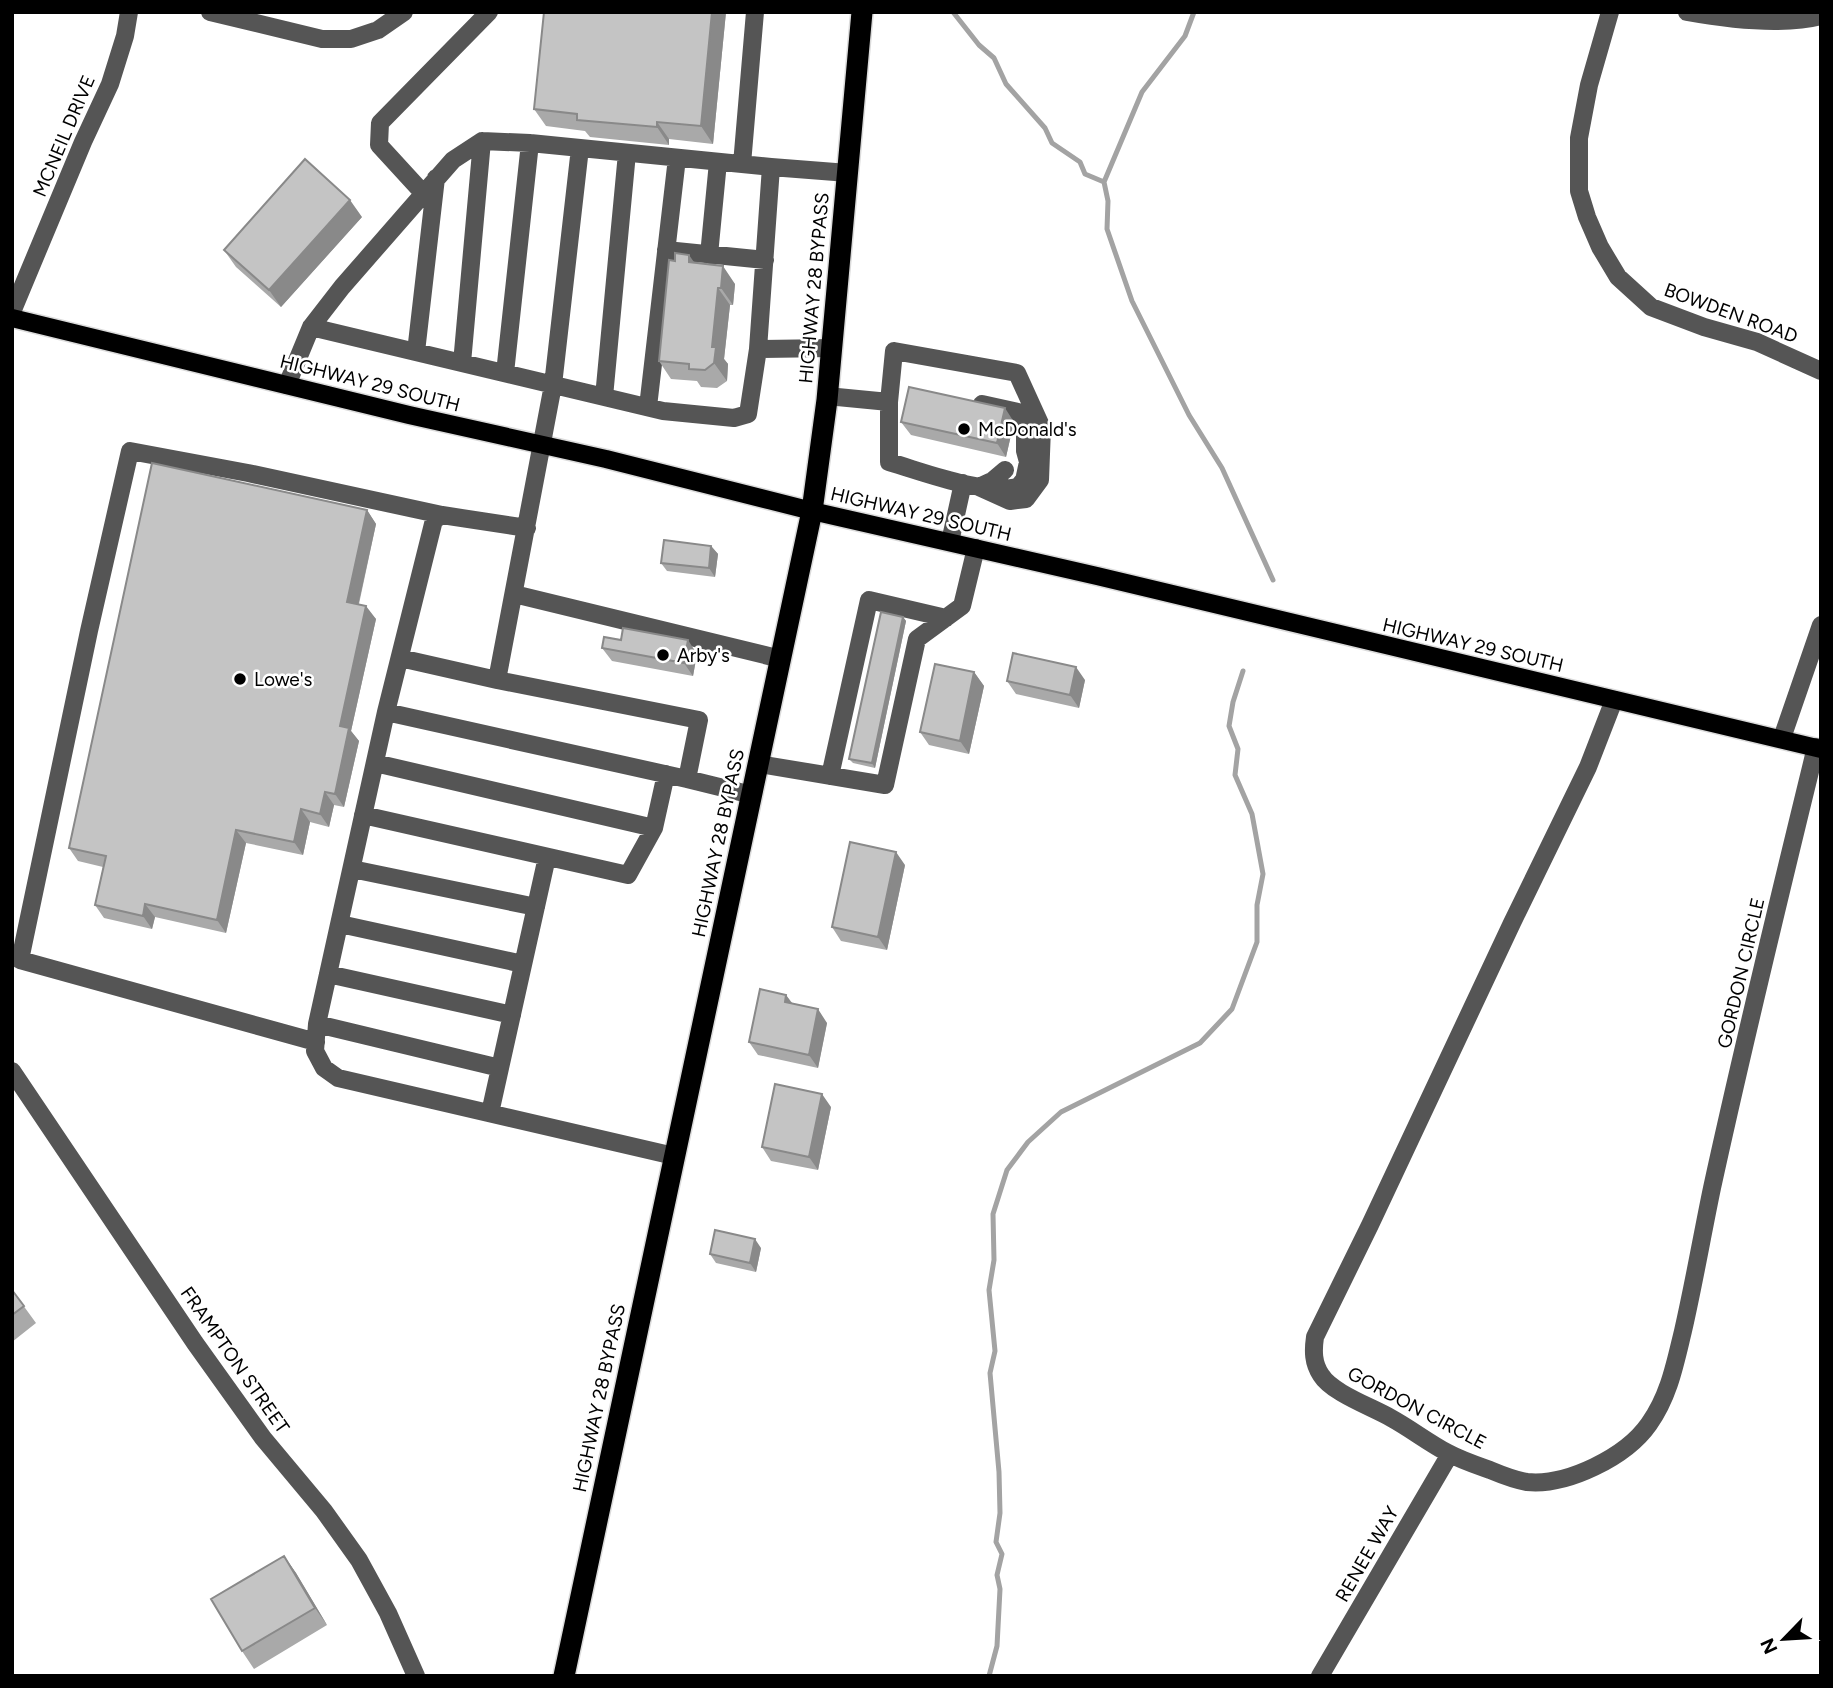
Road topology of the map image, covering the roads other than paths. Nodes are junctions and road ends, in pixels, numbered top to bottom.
1 (129, 12) edge
2 (210, 12) edge
3 (404, 12) edge
4 (489, 12) edge
5 (755, 12) edge
6 (862, 12) edge
7 (1610, 12) edge
8 (1687, 12) edge
9 (1821, 16) edge
10 (482, 141) junction
11 (530, 143) junction
12 (580, 148) junction
13 (627, 153) junction
14 (677, 158) junction
15 (718, 162) junction
16 (742, 164) junction
17 (771, 167) junction
18 (848, 173) junction
19 (436, 178) junction
20 (424, 193) junction
21 (666, 250) junction
22 (709, 255) junction
23 (765, 260) junction
24 (12, 312) edge
25 (12, 318) edge
26 (311, 327) junction
27 (832, 348) junction
28 (758, 349) junction
29 (416, 352) junction
30 (462, 363) junction
31 (1821, 371) edge
32 (505, 373) junction
33 (287, 385) junction
34 (553, 385) junction
35 (911, 388) edge
36 (889, 393) junction
37 (827, 396) junction
38 (604, 397) junction
39 (968, 401) edge
40 (648, 407) junction
41 (543, 445) junction
42 (1026, 451) junction
43 (971, 485) junction
44 (812, 511) junction
45 (442, 515) junction
46 (527, 528) junction
47 (950, 542) junction
48 (976, 548) junction
49 (514, 594) junction
50 (946, 618) junction
51 (1821, 625) edge
52 (400, 658) junction
53 (781, 659) junction
54 (497, 680) junction
55 (1614, 700) junction
56 (386, 712) junction
57 (1782, 738) junction
58 (1818, 748) edge
59 (375, 763) junction
60 (759, 764) junction
61 (666, 774) junction
62 (831, 776) junction
63 (687, 779) junction
64 (752, 795) junction
65 (363, 815) junction
66 (654, 828) junction
67 (547, 857) junction
68 (352, 869) junction
69 (536, 907) junction
70 (340, 924) junction
71 (523, 964) junction
72 (328, 974) junction
73 (512, 1016) junction
74 (317, 1024) junction
75 (316, 1042) junction
76 (500, 1068) junction
77 (12, 1071) edge
78 (490, 1113) junction
79 (674, 1156) junction
80 (1450, 1454) junction
81 (416, 1676) edge
82 (564, 1676) edge
83 (1320, 1676) edge

1 - 24 street, MCNEIL DRIVE
2 - 3 street
4 - 20 street
5 - 16 street
6 - 18 highway, HIGHWAY 28 BYPASS
7 - 31 street, BOWDEN ROAD
8 - 9 street
10 - 11 street
10 - 19 street
10 - 30 street
11 - 12 street
11 - 32 street
12 - 13 street
12 - 34 street
13 - 14 street
13 - 38 street
14 - 15 street
14 - 21 street
15 - 16 street
15 - 22 street
16 - 17 street
17 - 18 street
17 - 23 street
18 - 27 highway, HIGHWAY 28 BYPASS
19 - 20 street
19 - 29 street
20 - 26 street
21 - 22 street
21 - 40 street
22 - 23 street
23 - 28 street
25 - 33 main road, HIGHWAY 29 SOUTH
26 - 29 street
26 - 33 street
27 - 28 street
27 - 37 highway, HIGHWAY 28 BYPASS
28 - 40 street
29 - 30 street
30 - 32 street
32 - 34 street
33 - 41 main road, HIGHWAY 29 SOUTH
34 - 38 street
34 - 41 street
35 - 36 street
36 - 37 street
36 - 43 street
36 - 43 street
37 - 44 highway, HIGHWAY 28 BYPASS
38 - 40 street
39 - 42 street
41 - 44 main road, HIGHWAY 29 SOUTH
41 - 46 street
42 - 43 street
42 - 43 street
43 - 47 street
44 - 47 main road, HIGHWAY 29 SOUTH
44 - 53 highway, HIGHWAY 28 BYPASS
45 - 46 street
45 - 52 street
45 - 75 street
46 - 49 street
47 - 48 main road, HIGHWAY 29 SOUTH
48 - 50 street
48 - 55 main road, HIGHWAY 29 SOUTH
49 - 53 street
49 - 54 street
50 - 62 street
50 - 62 street
51 - 57 street
52 - 54 street
52 - 56 street
53 - 60 highway, HIGHWAY 28 BYPASS
54 - 63 street
55 - 57 main road, HIGHWAY 29 SOUTH
55 - 80 street, GORDON CIRCLE
56 - 59 street
56 - 61 street
57 - 58 main road, HIGHWAY 29 SOUTH
58 - 80 street, GORDON CIRCLE
59 - 65 street
59 - 66 street
60 - 62 street
60 - 64 highway, HIGHWAY 28 BYPASS
61 - 63 street
61 - 66 street
63 - 64 street
64 - 79 highway, HIGHWAY 28 BYPASS
65 - 67 street
65 - 68 street
66 - 67 street
67 - 69 street
68 - 69 street
68 - 70 street
69 - 71 street
70 - 71 street
70 - 72 street
71 - 73 street
72 - 73 street
72 - 74 street
73 - 76 street
74 - 75 street
74 - 76 street
75 - 78 street
76 - 78 street
77 - 81 street, FRAMPTON STREET
78 - 79 street
79 - 82 highway, HIGHWAY 28 BYPASS
80 - 83 street, RENEE WAY

